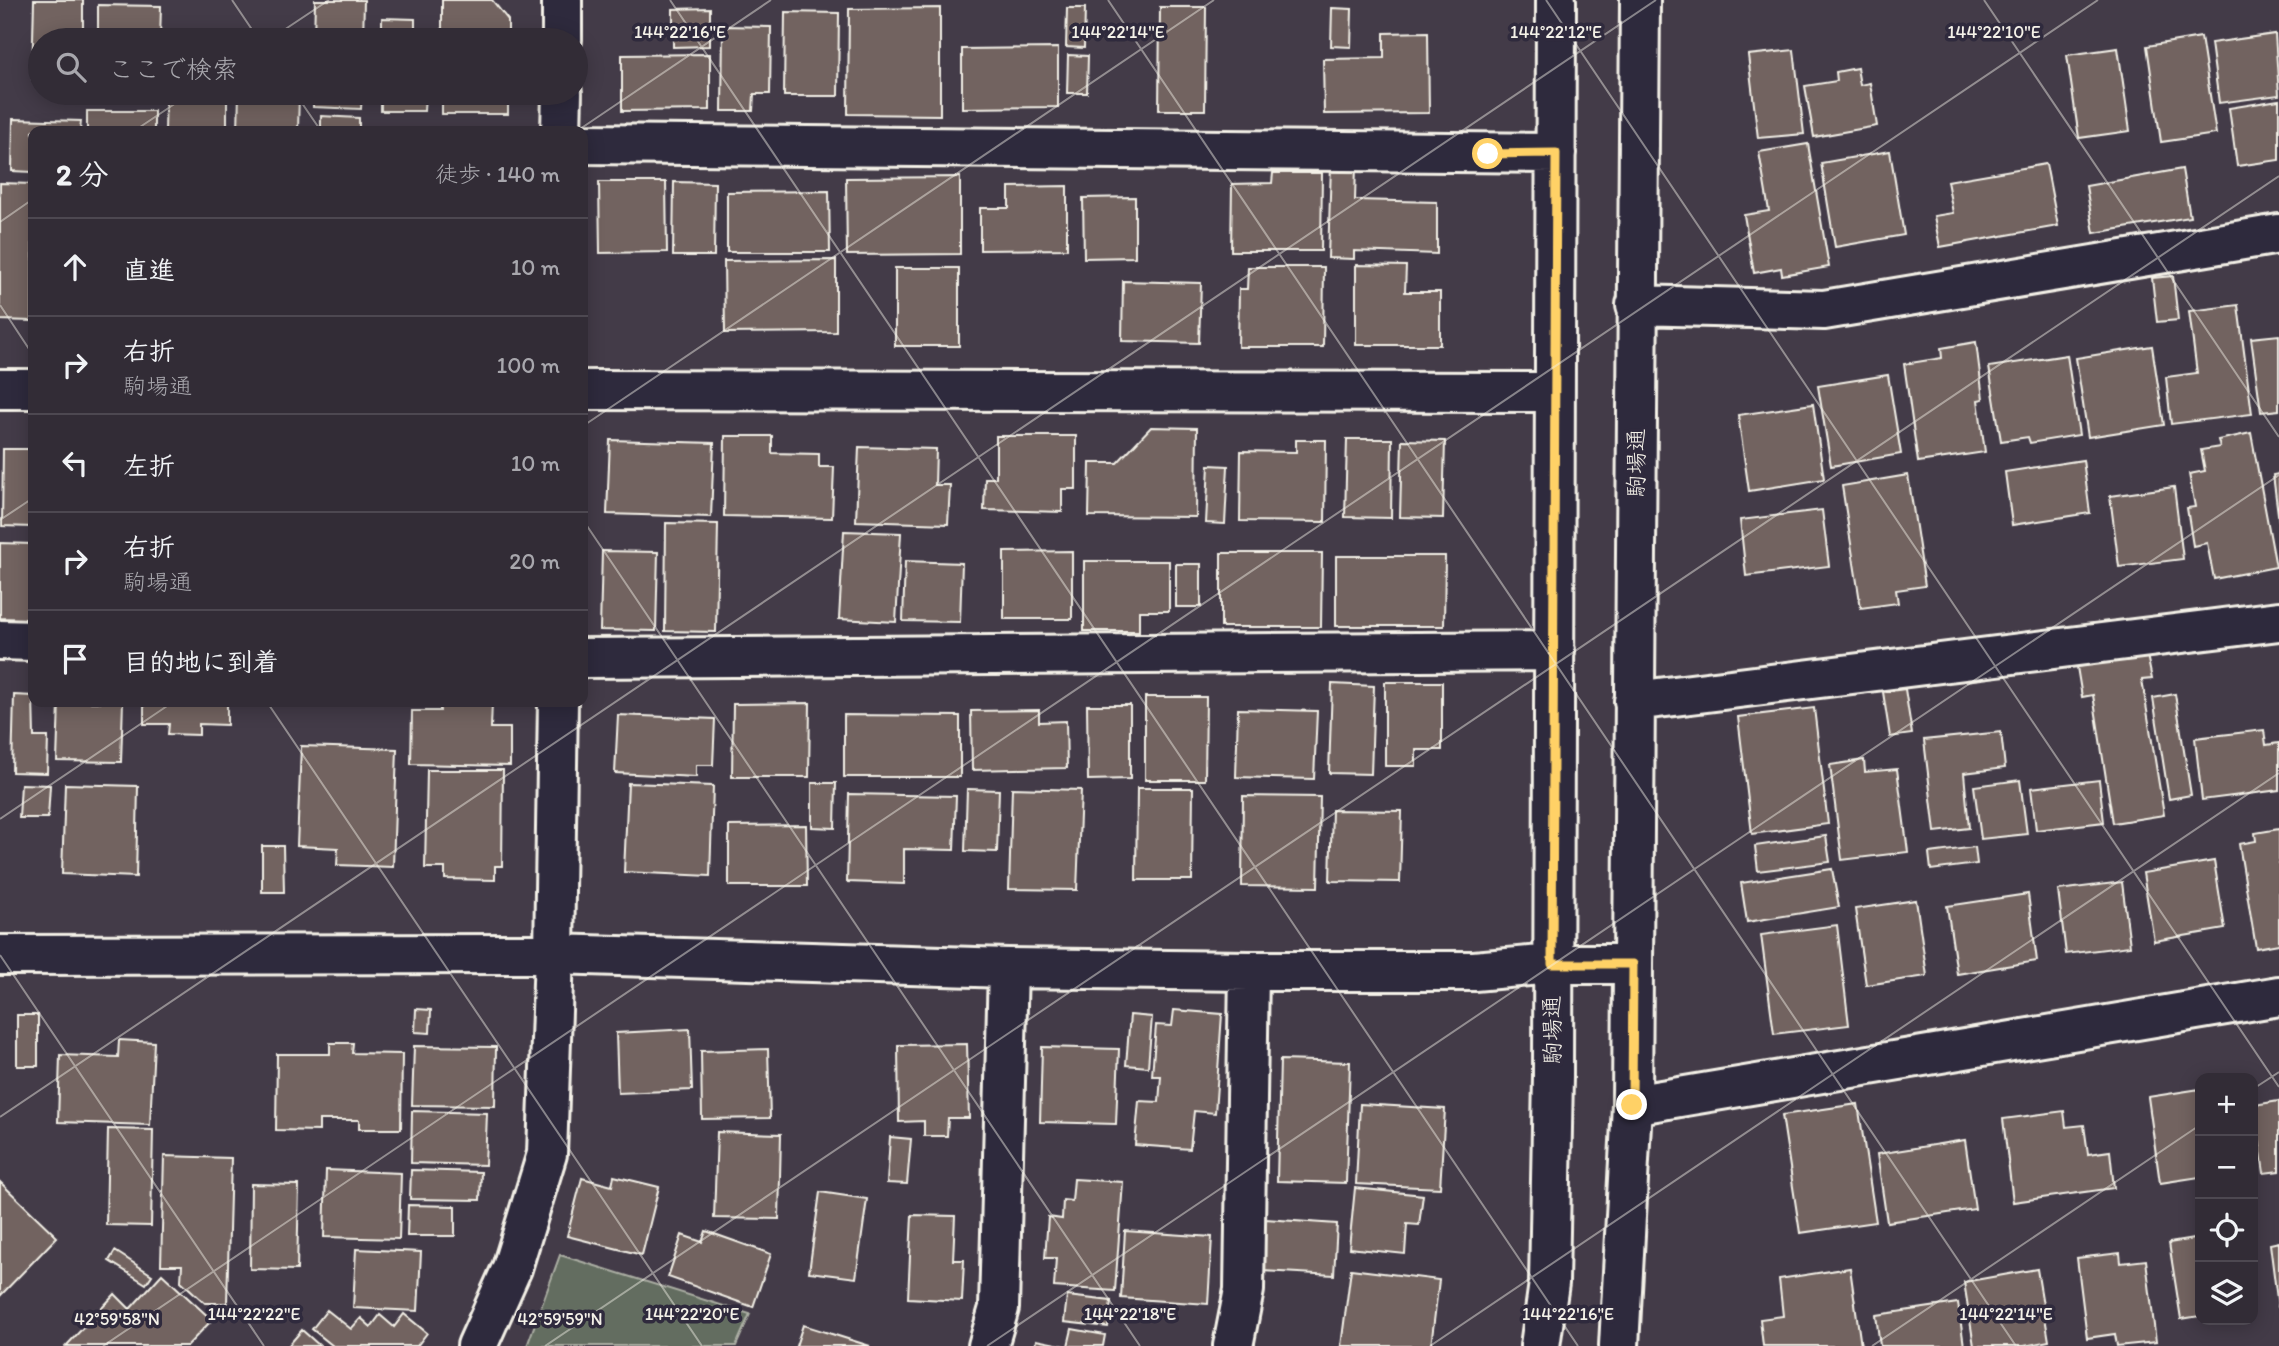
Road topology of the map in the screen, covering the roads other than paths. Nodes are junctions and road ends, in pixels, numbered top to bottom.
1 (562, 0) edge
2 (1556, 0) edge
3 (1640, 0) edge
4 (562, 28) edge
5 (562, 105) edge
6 (561, 126) edge
7 (588, 144) edge
8 (1556, 153) junction
9 (2279, 234) edge
10 (1636, 305) junction
11 (0, 389) edge
12 (28, 389) edge
13 (588, 390) edge
14 (1553, 392) junction
15 (2279, 621) edge
16 (0, 640) edge
17 (28, 641) edge
18 (1555, 651) junction
19 (588, 657) edge
20 (1634, 701) junction
21 (558, 707) edge
22 (554, 954) junction
23 (0, 955) edge
24 (1552, 964) junction
25 (1633, 964) junction
26 (1008, 968) junction
27 (1249, 971) junction
28 (2279, 996) edge
29 (1632, 1105) junction
30 (477, 1346) edge
31 (988, 1346) edge
32 (1233, 1346) edge
33 (1540, 1346) edge
34 (1619, 1346) edge

1 - 4 street
2 - 8 street, 駒場通
3 - 10 street, 駒場通
5 - 6 street
7 - 8 street
8 - 14 street, 駒場通
9 - 10 street
10 - 20 street, 駒場通
11 - 12 street
13 - 14 street
14 - 18 street, 駒場通
15 - 20 street
16 - 17 street
18 - 19 street
18 - 24 street, 駒場通
20 - 25 street, 駒場通
21 - 22 street
22 - 23 street
22 - 26 street
22 - 30 street
24 - 25 street
24 - 27 street
24 - 33 street, 駒場通
25 - 29 street, 駒場通
26 - 27 street
26 - 31 street
27 - 32 street
28 - 29 street
29 - 34 street, 駒場通

